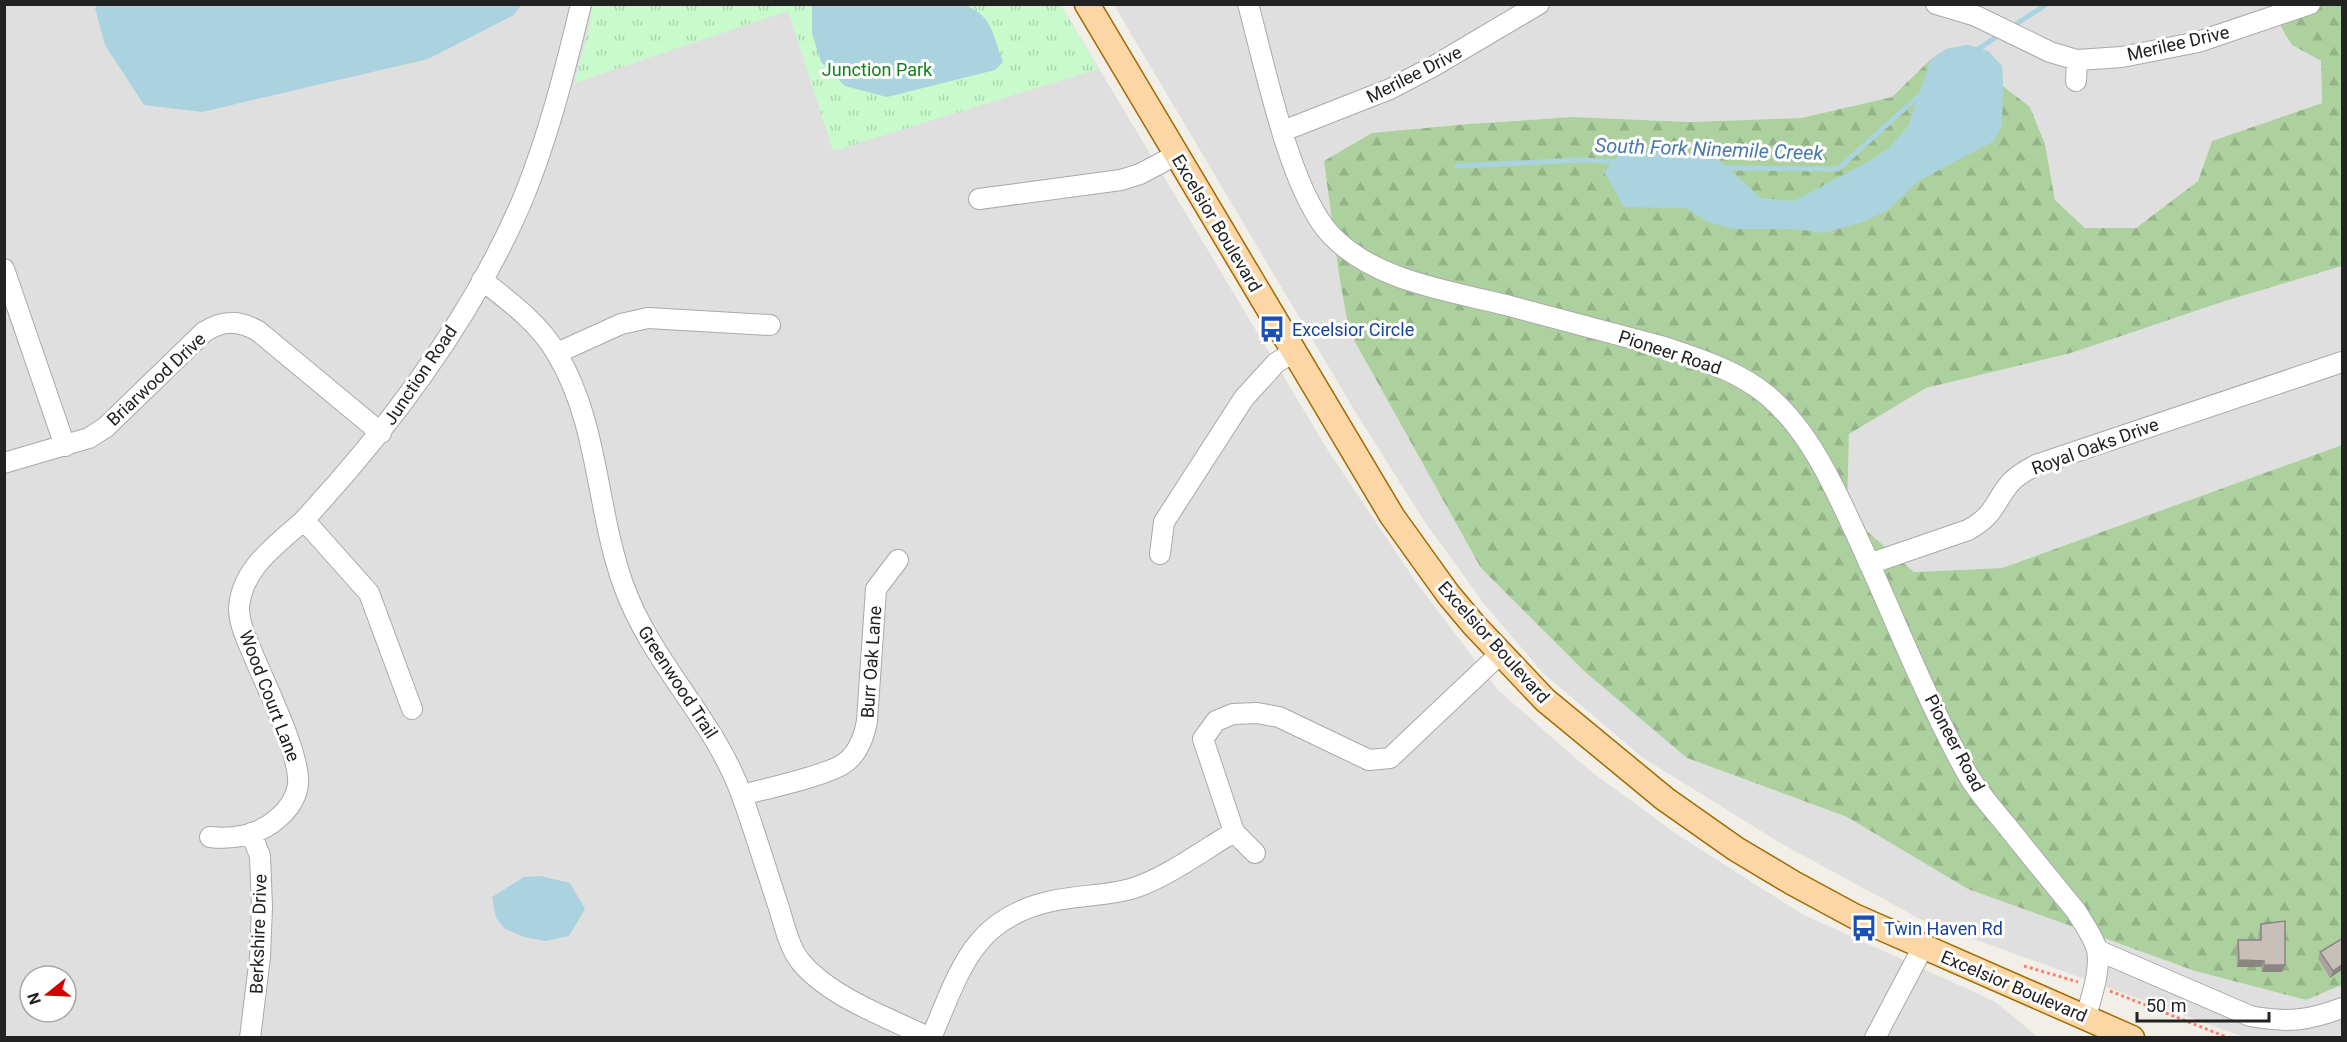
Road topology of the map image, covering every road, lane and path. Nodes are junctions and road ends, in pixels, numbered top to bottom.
1 (581, 4) edge
2 (1087, 4) edge
3 (1248, 4) edge
4 (1539, 4) edge
5 (1936, 4) edge
6 (2310, 4) edge
7 (2077, 60) junction
8 (2076, 81) dead end
9 (1283, 131) junction
10 (1176, 155) junction
11 (979, 199) dead end
12 (4, 269) edge
13 (482, 280) junction
14 (770, 325) dead end
15 (1293, 352) junction
16 (557, 353) junction
17 (2343, 362) edge
18 (381, 433) junction
19 (65, 446) junction
20 (4, 463) edge
21 (304, 520) junction
22 (1160, 554) dead end
23 (897, 560) dead end
24 (1869, 564) junction
25 (1501, 653) junction
26 (412, 710) dead end
27 (742, 795) junction
28 (1234, 832) junction
29 (250, 833) junction
30 (210, 837) dead end
31 (1255, 853) dead end
32 (1923, 947) junction
33 (2097, 950) junction
34 (2018, 964) dead end
35 (2094, 986) junction
36 (2343, 1008) edge
37 (2086, 1017) junction
38 (250, 1038) edge
39 (931, 1038) edge
40 (1875, 1038) edge
41 (2132, 1038) edge
42 (2229, 1038) edge

1 - 13 street, Junction Road
2 - 10 main road, Excelsior Boulevard
3 - 9 street, Pioneer Road
4 - 9 street, Merilee Drive
5 - 7 street, Merilee Drive
6 - 7 street, Merilee Drive
7 - 8 street
9 - 24 street, Pioneer Road
10 - 11 street
10 - 15 main road, Excelsior Boulevard
12 - 19 street
13 - 16 street, Greenwood Trail
13 - 18 street, Junction Road
14 - 16 street
15 - 22 street
15 - 25 main road, Excelsior Boulevard
16 - 27 street, Greenwood Trail
17 - 24 street, Royal Oaks Drive
18 - 19 street, Briarwood Drive
18 - 21 street, Junction Road
19 - 20 street, Briarwood Drive
21 - 26 street
21 - 29 street, Wood Court Lane
23 - 27 street, Burr Oak Lane
24 - 33 street, Pioneer Road
25 - 28 street
25 - 32 main road, Excelsior Boulevard
27 - 39 street, Greenwood Trail
28 - 31 street
28 - 39 street
29 - 30 street, Wood Court Lane
29 - 38 street, Berkshire Drive
32 - 37 main road, Excelsior Boulevard
32 - 40 street
33 - 35 street
33 - 36 street
34 - 35 path
35 - 37 street
35 - 42 path
37 - 41 main road, Excelsior Boulevard

